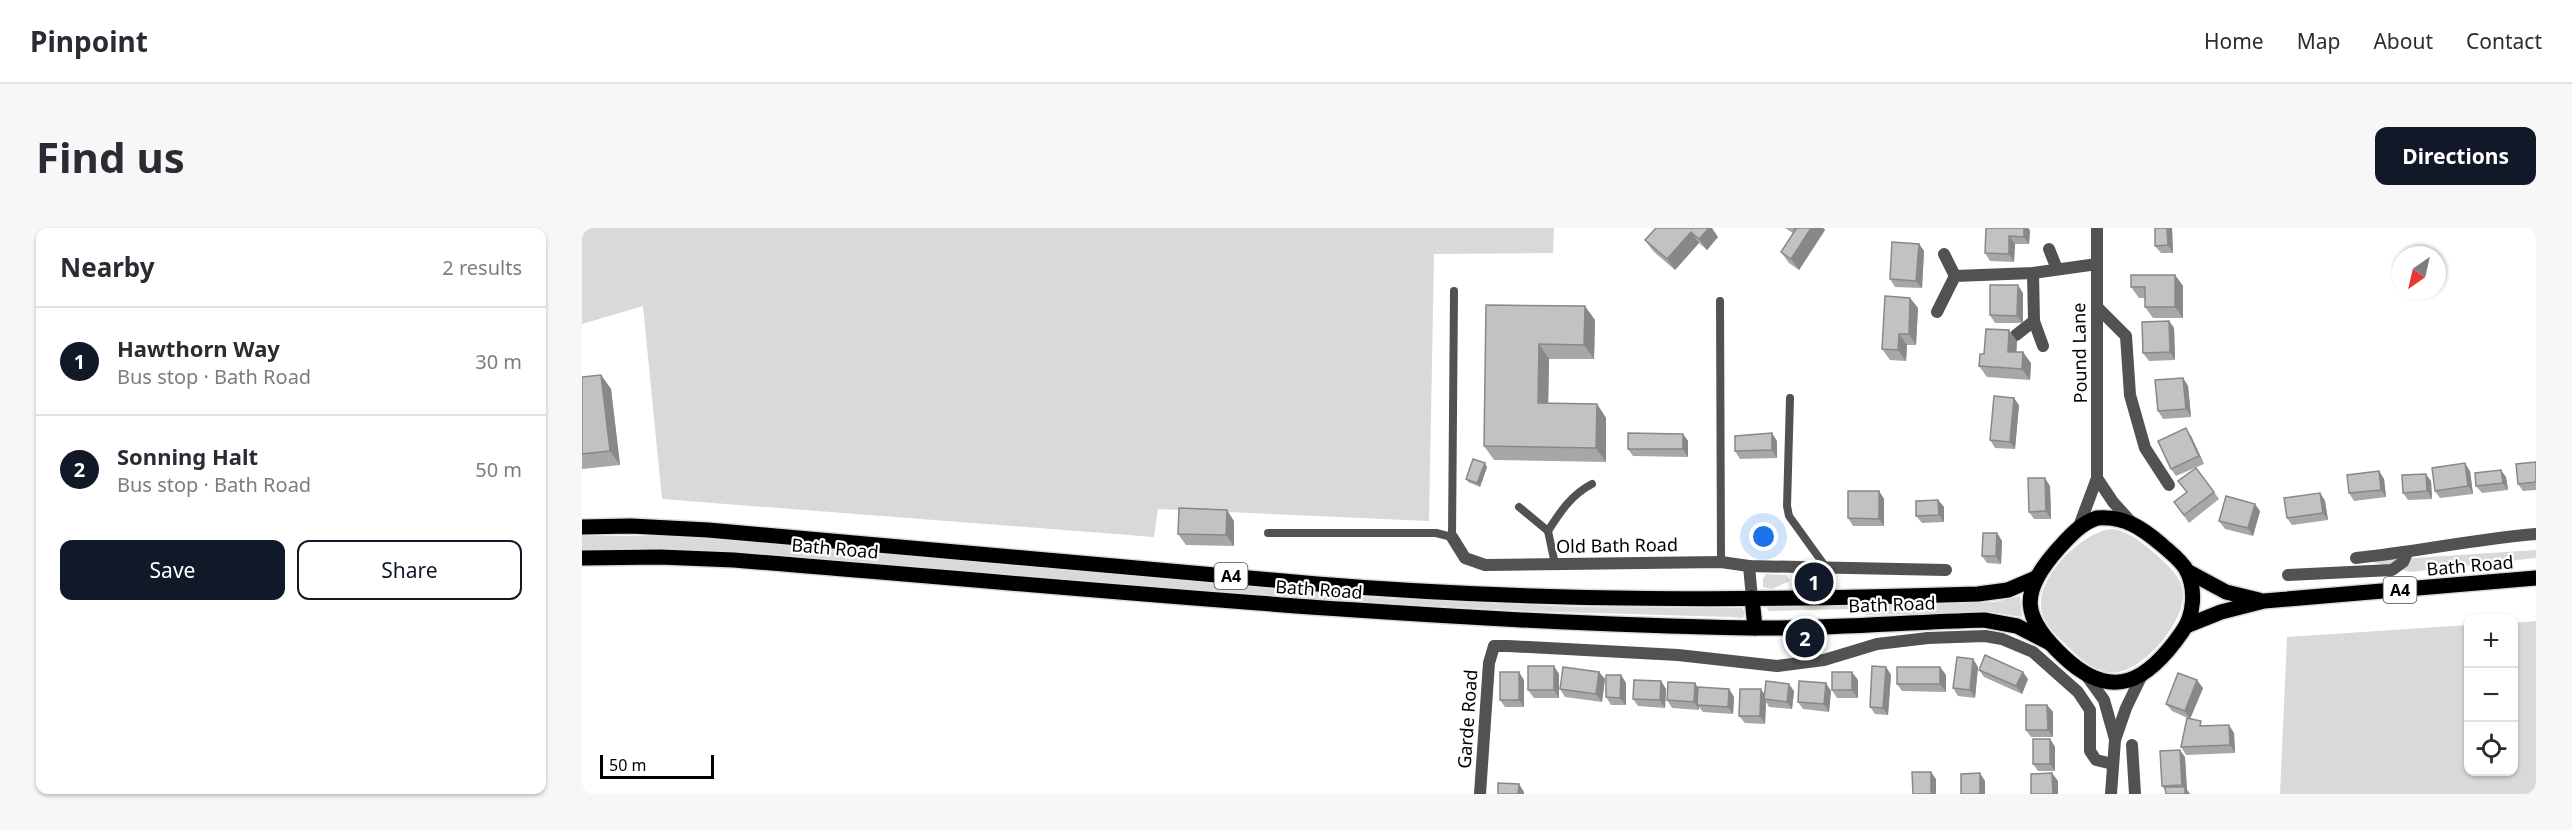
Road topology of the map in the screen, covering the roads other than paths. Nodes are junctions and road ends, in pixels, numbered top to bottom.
1 (2097, 228) edge
2 (2049, 249) dead end
3 (1944, 254) dead end
4 (2097, 264) junction
5 (2057, 269) junction
6 (2033, 273) junction
7 (1955, 276) junction
8 (1454, 291) dead end
9 (1720, 301) dead end
10 (2097, 307) junction
11 (1937, 312) dead end
12 (2034, 321) junction
13 (2016, 335) dead end
14 (2043, 346) dead end
15 (1790, 398) dead end
16 (2097, 478) junction
17 (1592, 484) dead end
18 (2169, 485) dead end
19 (1519, 507) dead end
20 (2132, 523) junction
21 (582, 527) edge
22 (2078, 530) junction
23 (1548, 531) junction
24 (1268, 534) dead end
25 (2536, 534) edge
26 (1452, 537) junction
27 (2407, 553) junction
28 (582, 558) edge
29 (2355, 558) dead end
30 (1721, 562) junction
31 (1555, 564) junction
32 (1749, 566) junction
33 (1825, 566) junction
34 (1946, 570) dead end
35 (2187, 571) junction
36 (2288, 575) dead end
37 (2036, 578) junction
38 (2536, 578) edge
39 (1752, 598) junction
40 (2264, 601) junction
41 (2186, 626) junction
42 (1755, 628) junction
43 (2050, 643) junction
44 (2086, 675) junction
45 (2142, 675) junction
46 (2115, 740) junction
47 (2132, 745) dead end
48 (2113, 764) junction
49 (1480, 794) edge
50 (2111, 794) edge
51 (2135, 794) edge

1 - 4 street, Pound Lane
2 - 5 street
3 - 7 street
4 - 5 street
4 - 10 street, Pound Lane
5 - 6 street
6 - 7 street
6 - 12 street
7 - 11 street
8 - 26 lane
9 - 30 lane
10 - 16 street, Pound Lane
10 - 18 street
12 - 13 street
12 - 14 street
15 - 33 lane
16 - 20 street
16 - 22 street, Pound Lane
17 - 23 lane
19 - 23 lane
20 - 22 main road
20 - 35 main road
21 - 39 main road, Bath Road / A4
22 - 37 main road
23 - 31 lane
24 - 26 lane
25 - 27 street
26 - 31 street, Old Bath Road
27 - 29 street
27 - 36 street
28 - 42 main road, Bath Road / A4
30 - 31 street, Old Bath Road
30 - 32 street, Old Bath Road
32 - 33 street, Old Bath Road
32 - 39 street
33 - 34 street, Old Bath Road
35 - 40 main road, Bath Road / A4
35 - 41 main road
37 - 39 main road, Bath Road / A4
37 - 43 main road
38 - 40 main road, Bath Road / A4
39 - 42 main road
40 - 41 main road, Bath Road / A4
41 - 45 main road
42 - 43 main road, Bath Road / A4
43 - 44 main road
44 - 45 main road
44 - 46 street
45 - 46 street
46 - 48 street
47 - 51 street
48 - 49 street, Garde Road
48 - 50 street

